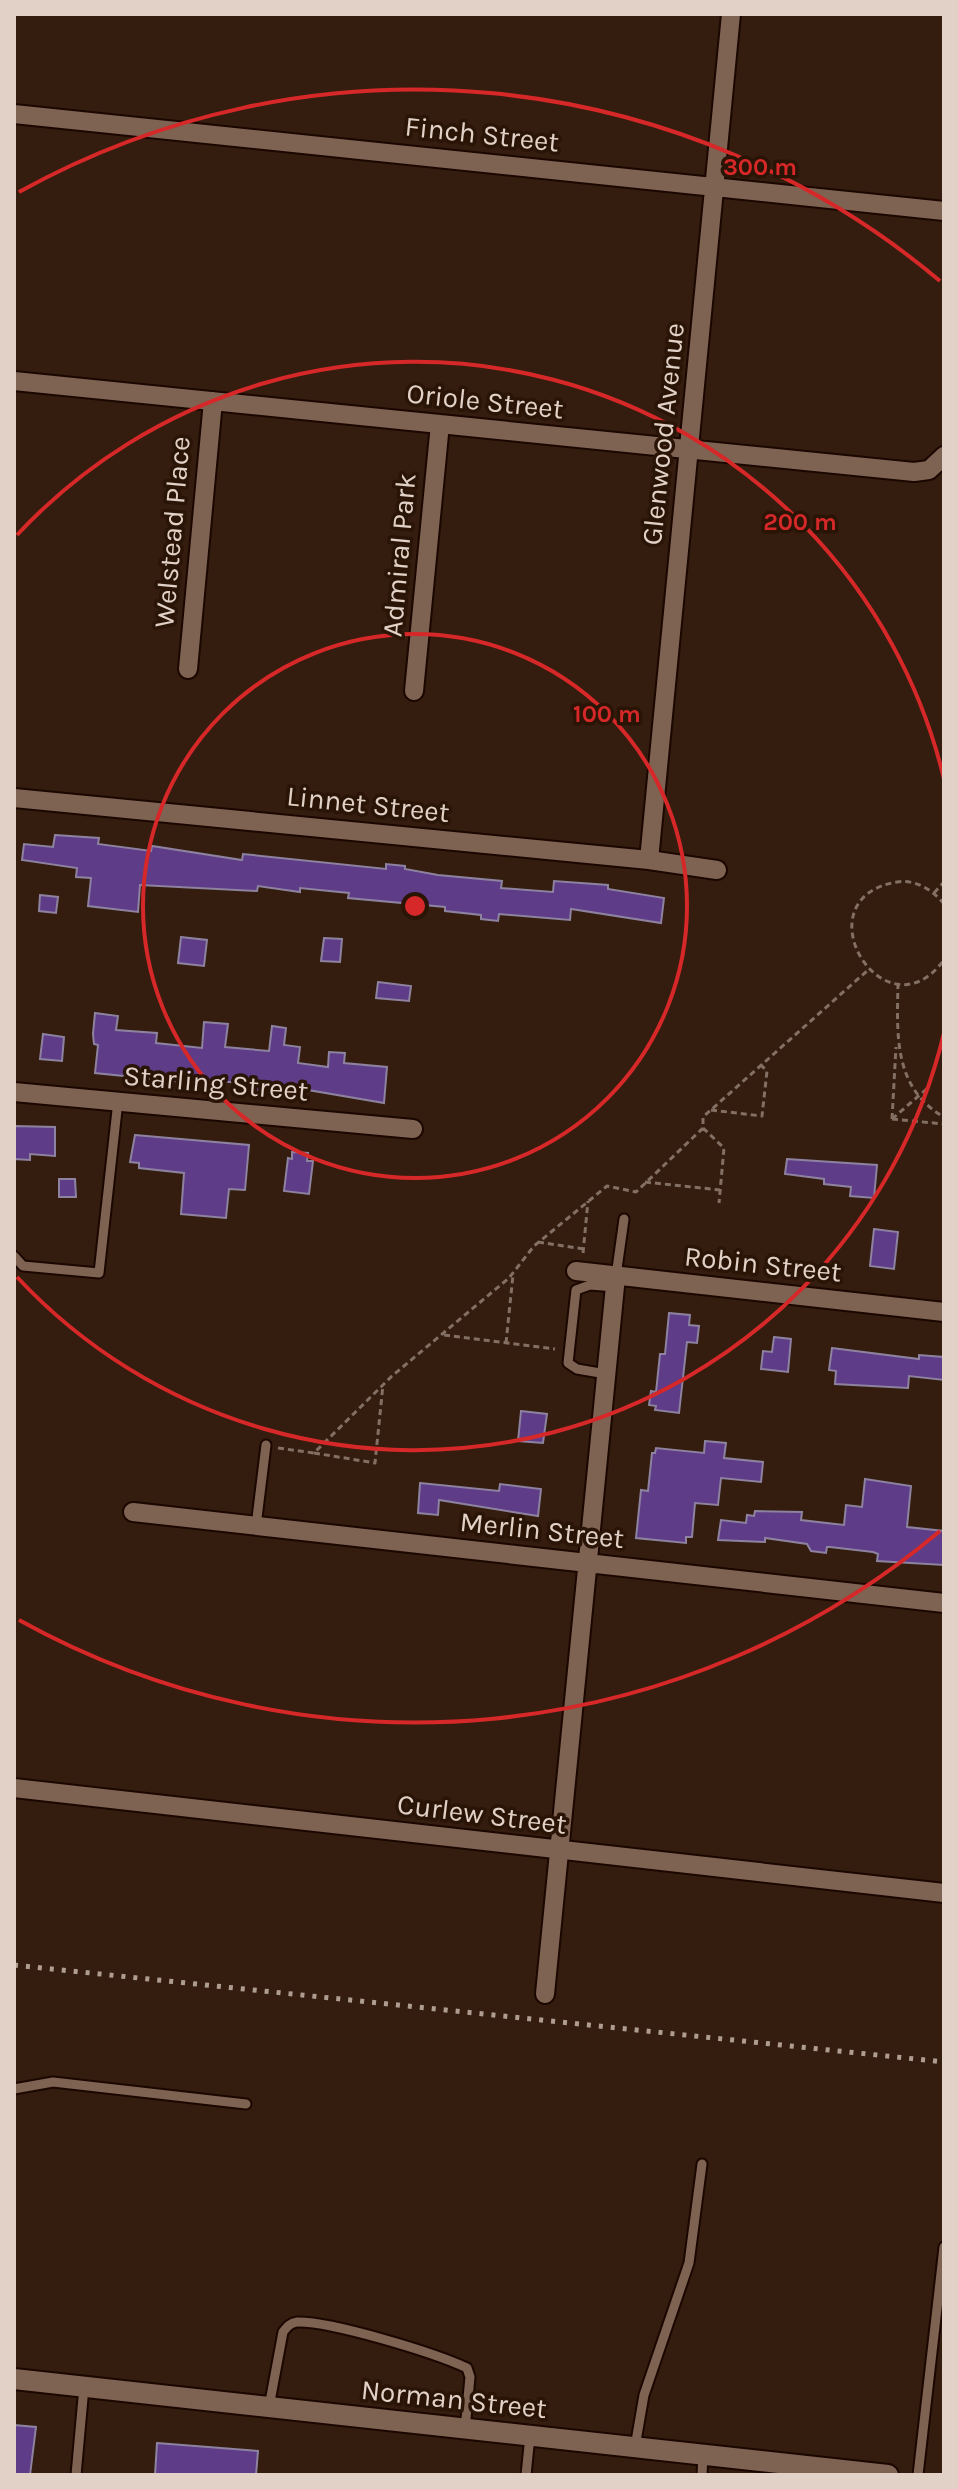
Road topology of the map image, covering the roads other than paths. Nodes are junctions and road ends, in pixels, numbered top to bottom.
1 (731, 14) edge
2 (14, 114) edge
3 (715, 187) junction
4 (944, 211) edge
5 (14, 381) edge
6 (213, 401) junction
7 (440, 424) junction
8 (689, 450) junction
9 (944, 456) edge
10 (188, 669) dead end
11 (414, 691) dead end
12 (14, 798) edge
13 (649, 860) junction
14 (717, 870) dead end
15 (14, 1092) edge
16 (118, 1101) junction
17 (413, 1129) dead end
18 (624, 1219) dead end
19 (14, 1256) edge
20 (576, 1271) road end
21 (615, 1282) junction
22 (944, 1312) edge
23 (606, 1374) junction
24 (266, 1445) road end
25 (133, 1512) dead end
26 (256, 1526) junction
27 (587, 1563) junction
28 (944, 1603) edge
29 (14, 1788) edge
30 (559, 1851) junction
31 (944, 1893) edge
32 (545, 1994) dead end
33 (14, 2089) edge
34 (246, 2104) dead end
35 (702, 2164) dead end
36 (944, 2247) edge
37 (14, 2379) edge
38 (84, 2387) junction
39 (269, 2407) junction
40 (465, 2429) junction
41 (530, 2436) junction
42 (635, 2447) junction
43 (702, 2465) edge
44 (799, 2470) edge
45 (849, 2473) edge
46 (76, 2475) edge
47 (526, 2475) edge
48 (888, 2475) edge
49 (918, 2475) edge

1 - 3 street, Glenwood Avenue
2 - 3 street, Finch Street
3 - 4 street, Finch Street
3 - 8 street, Glenwood Avenue
5 - 6 street, Oriole Street
6 - 7 street, Oriole Street
6 - 10 street, Welstead Place
7 - 8 street, Oriole Street
7 - 11 street, Admiral Park
8 - 9 street, Oriole Street
8 - 13 street, Glenwood Avenue
12 - 13 street, Linnet Street
13 - 14 street, Linnet Street
15 - 16 street, Starling Street
16 - 17 street, Starling Street
16 - 19 lane
18 - 21 lane
20 - 21 street, Robin Street
21 - 22 street, Robin Street
21 - 23 street
21 - 23 lane
23 - 27 street
24 - 26 lane
25 - 26 street, Merlin Street
26 - 27 street, Merlin Street
27 - 28 street, Merlin Street
27 - 30 street
29 - 30 street, Curlew Street
30 - 31 street, Curlew Street
30 - 32 street
33 - 34 lane
35 - 42 lane
36 - 49 lane
37 - 38 street, Norman Street
38 - 39 street, Norman Street
38 - 46 lane
39 - 40 street, Norman Street
39 - 40 lane
40 - 41 street, Norman Street
41 - 42 street, Norman Street
41 - 47 lane
42 - 43 street, Norman Street
43 - 44 street, Norman Street
44 - 45 street, Norman Street
45 - 48 street, Norman Street

